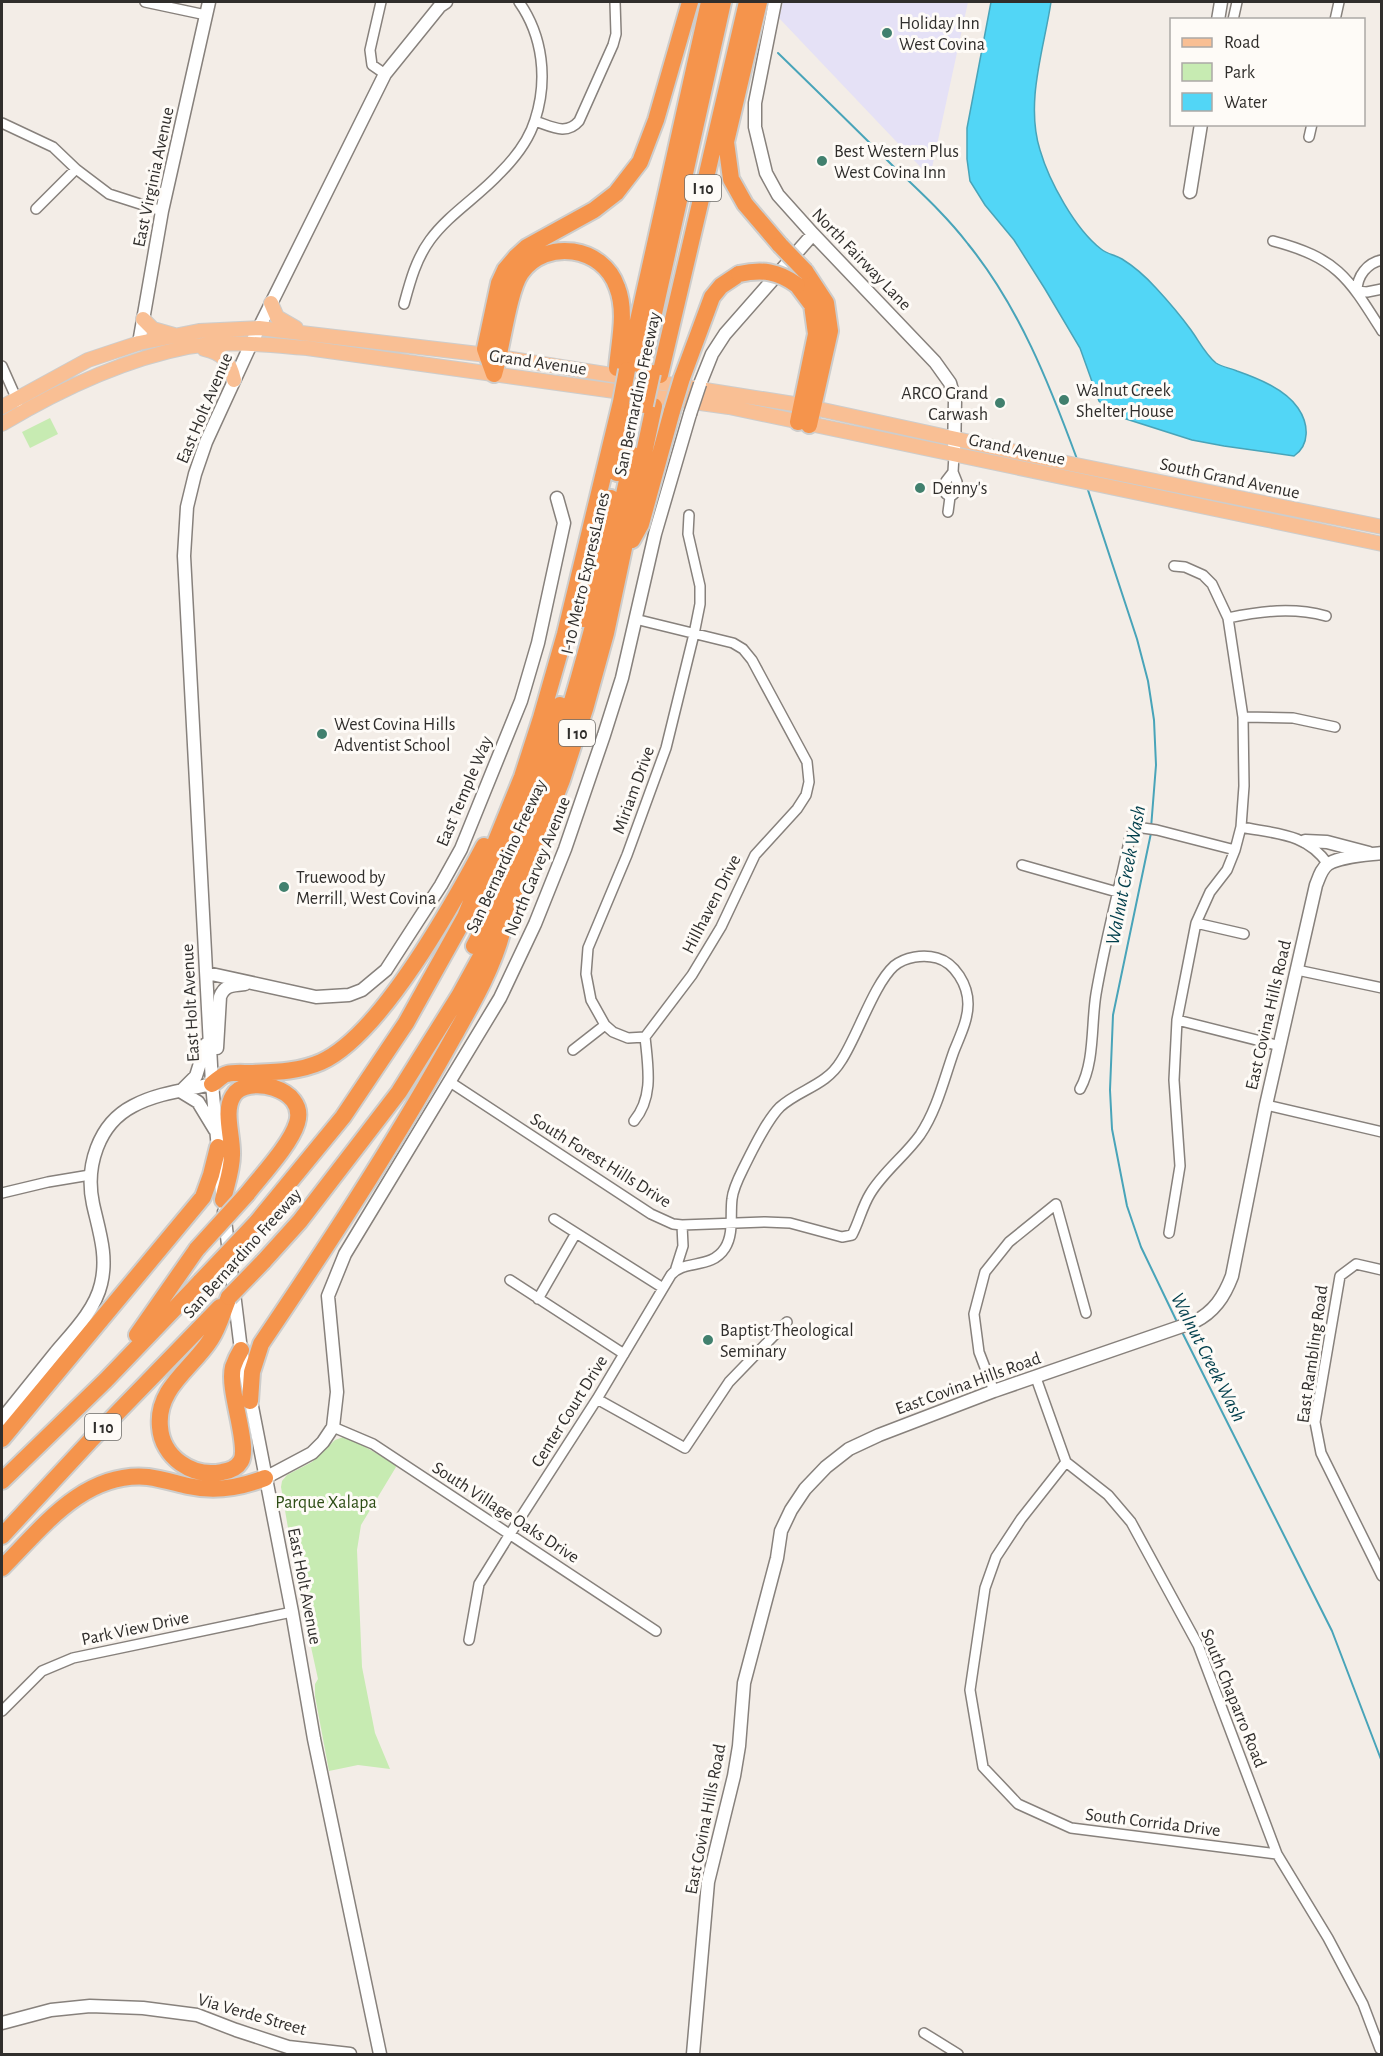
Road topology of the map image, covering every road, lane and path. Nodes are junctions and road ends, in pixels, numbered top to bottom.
1 (145, 2) edge
2 (209, 2) edge
3 (381, 2) edge
4 (447, 2) edge
5 (519, 2) edge
6 (615, 2) edge
7 (690, 2) edge
8 (709, 2) edge
9 (723, 2) edge
10 (735, 2) edge
11 (747, 2) edge
12 (759, 2) edge
13 (775, 2) edge
14 (1221, 2) edge
15 (1237, 2) edge
16 (1339, 2) edge
17 (206, 15) junction
18 (1218, 18) edge
19 (1233, 18) edge
20 (1335, 18) edge
21 (386, 74) junction
22 (535, 121) junction
23 (2, 123) edge
24 (1201, 126) edge
25 (1312, 126) edge
26 (1309, 137) dead end
27 (76, 169) junction
28 (1190, 192) dead end
29 (36, 209) dead end
30 (162, 212) junction
31 (813, 234) junction
32 (1273, 241) dead end
33 (1382, 260) edge
34 (801, 278) junction
35 (1382, 289) edge
36 (1357, 291) junction
37 (271, 303) junction
38 (405, 304) dead end
39 (143, 319) junction
40 (259, 328) junction
41 (1382, 331) edge
42 (307, 333) junction
43 (176, 336) junction
44 (139, 343) junction
45 (250, 344) junction
46 (194, 347) junction
47 (493, 356) junction
48 (136, 360) junction
49 (2, 366) edge
50 (639, 372) junction
51 (494, 374) junction
52 (234, 380) junction
53 (16, 399) junction
54 (633, 403) junction
55 (806, 406) junction
56 (2, 407) edge
57 (22, 412) junction
58 (2, 424) edge
59 (803, 424) junction
60 (953, 437) junction
61 (954, 454) junction
62 (1071, 464) joint
63 (1086, 482) joint
64 (556, 498) dead end
65 (948, 512) dead end
66 (689, 515) dead end
67 (1382, 527) edge
68 (1382, 544) edge
69 (624, 554) junction
70 (1174, 566) dead end
71 (1326, 616) dead end
72 (1228, 618) junction
73 (636, 619) junction
74 (694, 634) junction
75 (1243, 717) junction
76 (1335, 727) dead end
77 (522, 777) junction
78 (1241, 827) junction
79 (1305, 842) junction
80 (1235, 850) junction
81 (1377, 853) edge
82 (1328, 864) junction
83 (1022, 865) dead end
84 (1117, 892) junction
85 (509, 905) junction
86 (1196, 923) junction
87 (1244, 934) dead end
88 (1297, 969) junction
89 (207, 973) junction
90 (252, 983) junction
91 (1382, 988) edge
92 (412, 1011) junction
93 (1177, 1020) junction
94 (605, 1025) junction
95 (440, 1028) junction
96 (209, 1034) junction
97 (645, 1037) junction
98 (1280, 1046) junction
99 (573, 1050) dead end
100 (212, 1076) junction
101 (450, 1082) junction
102 (1080, 1089) dead end
103 (180, 1091) junction
104 (1266, 1105) junction
105 (634, 1121) dead end
106 (1382, 1132) edge
107 (217, 1140) junction
108 (90, 1175) junction
109 (2, 1193) edge
110 (223, 1200) junction
111 (554, 1219) dead end
112 (682, 1225) junction
113 (730, 1228) junction
114 (576, 1233) junction
115 (1169, 1233) dead end
116 (676, 1269) junction
117 (1382, 1270) edge
118 (510, 1280) dead end
119 (663, 1288) junction
120 (229, 1297) junction
121 (538, 1299) junction
122 (1086, 1313) dead end
123 (787, 1322) dead end
124 (241, 1350) junction
125 (624, 1354) junction
126 (1036, 1378) junction
127 (106, 1380) junction
128 (994, 1391) junction
129 (597, 1399) junction
130 (250, 1401) junction
131 (2, 1419) edge
132 (333, 1427) junction
133 (2, 1439) edge
134 (1066, 1461) junction
135 (265, 1478) junction
136 (2, 1480) edge
137 (510, 1534) junction
138 (2, 1536) edge
139 (2, 1568) edge
140 (1382, 1575) edge
141 (292, 1612) junction
142 (656, 1631) dead end
143 (469, 1640) dead end
144 (2, 1711) edge
145 (1277, 1854) junction
146 (2, 2023) edge
147 (924, 2033) dead end
148 (1380, 2049) edge
149 (350, 2055) edge
150 (380, 2055) edge
151 (693, 2055) edge
152 (958, 2055) edge

1 - 17 street
2 - 17 street, East Virginia Avenue
3 - 21 street
4 - 21 street, East Holt Avenue
5 - 22 street
6 - 22 street
7 - 47 highway
8 - 50 highway, San Bernardino Freeway / I 10
9 - 50 highway
10 - 50 highway
11 - 50 highway, San Bernardino Freeway / I 10
12 - 34 highway, bridge
13 - 31 street, North Fairway Lane
14 - 18 street
15 - 19 street
16 - 20 street
17 - 30 street, East Virginia Avenue
21 - 37 street, East Holt Avenue
22 - 38 street
23 - 27 street
24 - 28 street
25 - 26 street
27 - 29 street
27 - 30 street
30 - 39 street, East Virginia Avenue
31 - 60 street, North Fairway Lane
31 - 73 street, North Garvey Avenue, bridge
32 - 36 street
33 - 36 street
34 - 55 highway
34 - 69 highway, bridge
35 - 36 street
36 - 41 street
37 - 40 street, East Holt Avenue
37 - 42 main road
39 - 43 main road
39 - 44 street, East Virginia Avenue
40 - 42 main road, Grand Avenue
40 - 43 main road, Grand Avenue
40 - 45 street, East Holt Avenue
42 - 47 main road, Grand Avenue
43 - 44 main road, Grand Avenue
44 - 48 street, East Virginia Avenue
44 - 53 main road, Grand Avenue
45 - 46 main road, Grand Avenue
45 - 51 main road, Grand Avenue
45 - 52 street, East Holt Avenue
46 - 48 main road, Grand Avenue
46 - 52 main road
47 - 50 highway
47 - 51 highway
47 - 55 main road, Grand Avenue
48 - 57 main road, Grand Avenue
49 - 53 street
50 - 54 highway
50 - 54 highway, San Bernardino Freeway / I 10
51 - 59 main road, Grand Avenue
52 - 89 street, East Holt Avenue
53 - 56 main road, Grand Avenue
53 - 57 street
54 - 69 highway, San Bernardino Freeway / I 10
54 - 77 highway, San Bernardino Freeway / I 10
54 - 92 highway, I-10 Metro ExpressLanes
54 - 95 highway, I-10 Metro ExpressLanes
55 - 59 highway
55 - 60 main road, Grand Avenue
57 - 58 main road, Grand Avenue
59 - 61 main road, Grand Avenue
60 - 61 street, North Fairway Lane
60 - 62 main road, Grand Avenue
61 - 63 main road, Grand Avenue
61 - 65 street
62 - 67 main road, South Grand Avenue
63 - 68 main road, South Grand Avenue
64 - 90 street, East Temple Way
66 - 74 street, Miriam Drive
69 - 85 highway, San Bernardino Freeway / I 10
70 - 72 street
71 - 72 street
72 - 75 street
73 - 74 street, Hillhaven Drive
73 - 101 street, North Garvey Avenue
74 - 94 street, Miriam Drive
74 - 97 street, Hillhaven Drive
75 - 76 street
75 - 78 street
77 - 92 highway, San Bernardino Freeway / I 10
77 - 100 highway
78 - 79 street
78 - 80 street
79 - 81 street
79 - 82 street
80 - 84 street
80 - 86 street
81 - 82 street
82 - 88 street, East Covina Hills Road
83 - 84 street
84 - 102 street
85 - 95 highway, San Bernardino Freeway / I 10
85 - 130 highway
86 - 87 street
86 - 93 street
88 - 91 street
88 - 98 street, East Covina Hills Road
89 - 90 street, East Temple Way
89 - 96 street, East Holt Avenue
90 - 100 street
92 - 127 highway, San Bernardino Freeway / I 10, bridge
93 - 98 street
93 - 115 street
94 - 97 street
94 - 99 street
95 - 120 highway, San Bernardino Freeway / I 10, bridge
96 - 100 street, East Holt Avenue
96 - 103 street
97 - 105 street
98 - 104 street, East Covina Hills Road
100 - 103 street
100 - 107 street, East Holt Avenue
101 - 112 street, South Forest Hills Drive
101 - 132 street, North Garvey Avenue
103 - 107 street
103 - 108 street
104 - 106 street
104 - 126 street, East Covina Hills Road
107 - 110 street, East Holt Avenue
107 - 133 highway
108 - 109 street
108 - 131 street
110 - 124 street, East Holt Avenue
110 - 127 highway, bridge
111 - 114 street
112 - 113 street, South Forest Hills Drive
112 - 116 street
113 - 113 street, South Forest Hills Drive
113 - 116 street
114 - 119 street
114 - 121 street
116 - 119 street, Center Court Drive
117 - 140 street, East Rambling Road
118 - 121 street
119 - 125 street, Center Court Drive
120 - 124 highway
120 - 138 highway, San Bernardino Freeway / I 10
121 - 125 street
122 - 128 street
123 - 129 street
124 - 130 street, East Holt Avenue
125 - 129 street, Center Court Drive
126 - 128 street, East Covina Hills Road
126 - 134 street
127 - 136 highway, San Bernardino Freeway / I 10
128 - 151 street, East Covina Hills Road
129 - 137 street, Center Court Drive
130 - 135 street, East Holt Avenue
132 - 135 street
132 - 137 street, South Village Oaks Drive
134 - 145 street, South Chaparro Road
134 - 145 street, South Corrida Drive
135 - 139 highway
135 - 141 street, East Holt Avenue
137 - 142 street, South Village Oaks Drive
137 - 143 street, Center Court Drive
141 - 144 street, Park View Drive
141 - 150 street, East Holt Avenue
145 - 148 street, South Chaparro Road
146 - 149 street, Via Verde Street
147 - 152 street

